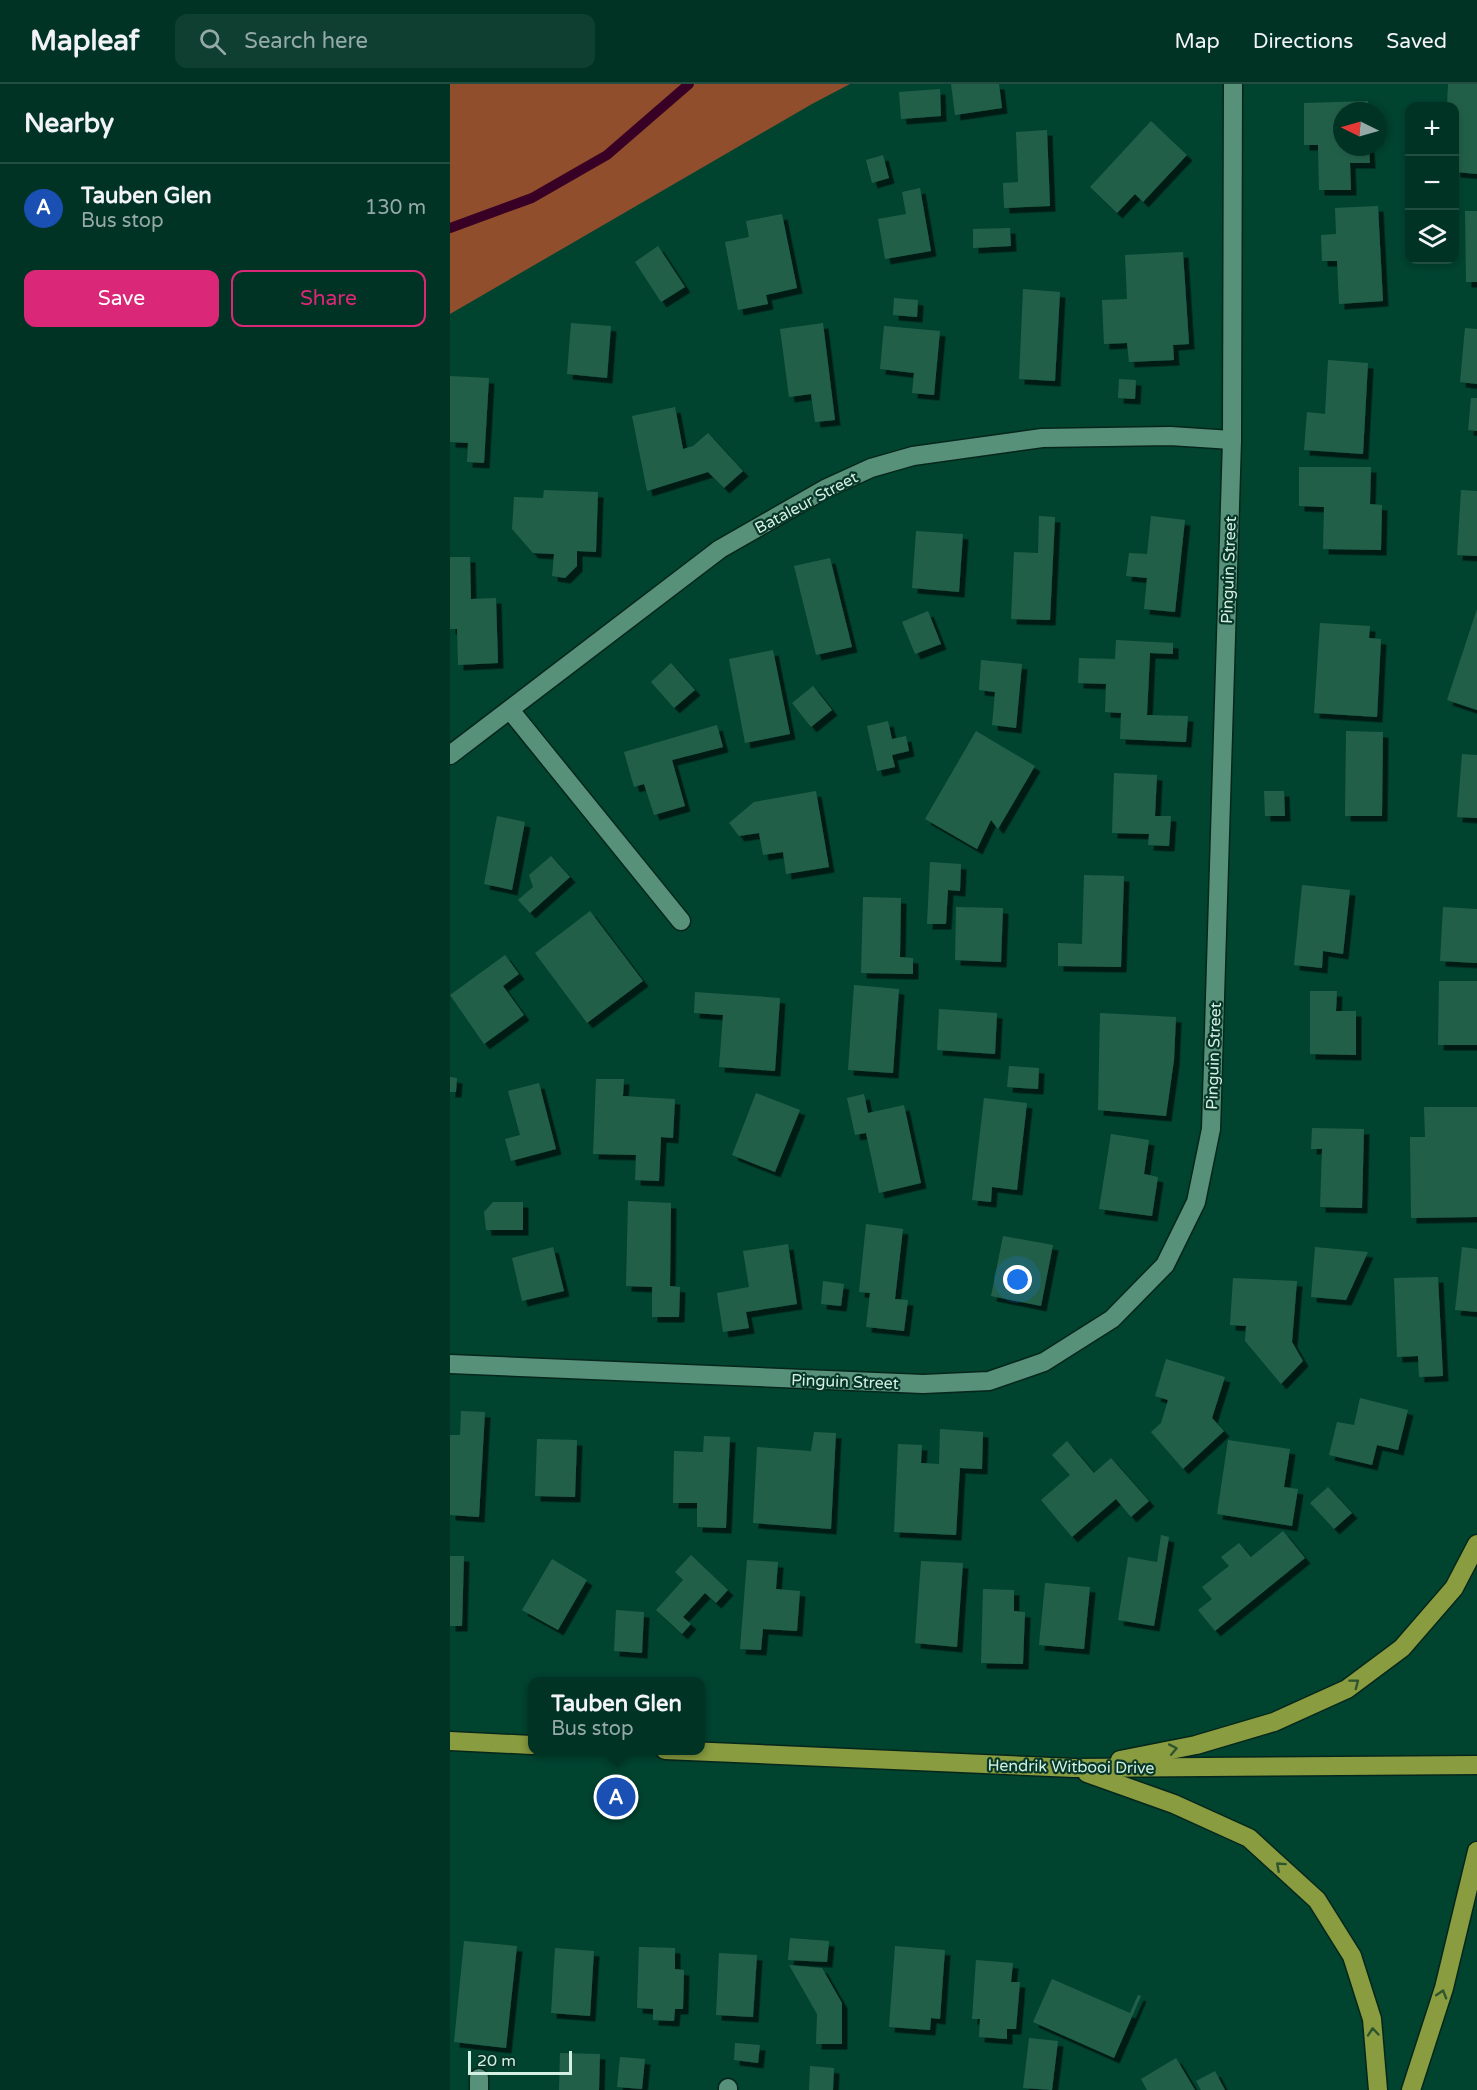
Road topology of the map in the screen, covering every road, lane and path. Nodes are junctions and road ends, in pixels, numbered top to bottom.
1 (1233, 84) edge
2 (1232, 440) junction
3 (510, 710) junction
4 (450, 755) edge
5 (681, 921) dead end
6 (450, 1364) edge
7 (1477, 1544) edge
8 (450, 1741) edge
9 (528, 1745) edge
10 (705, 1752) edge
11 (1477, 1765) edge
12 (1074, 1768) junction
13 (1477, 1851) edge
14 (1378, 2090) edge
15 (1411, 2090) edge

1 - 2 street, Pinguin Street
2 - 3 street, Bataleur Street
2 - 6 street, Pinguin Street
3 - 4 street, Bataleur Street
3 - 5 street
12 -> 7 main road
8 - 9 main road
10 - 12 main road, Hendrik Witbooi Drive
11 - 12 main road, Hendrik Witbooi Drive
14 -> 12 main road
15 -> 13 main road

